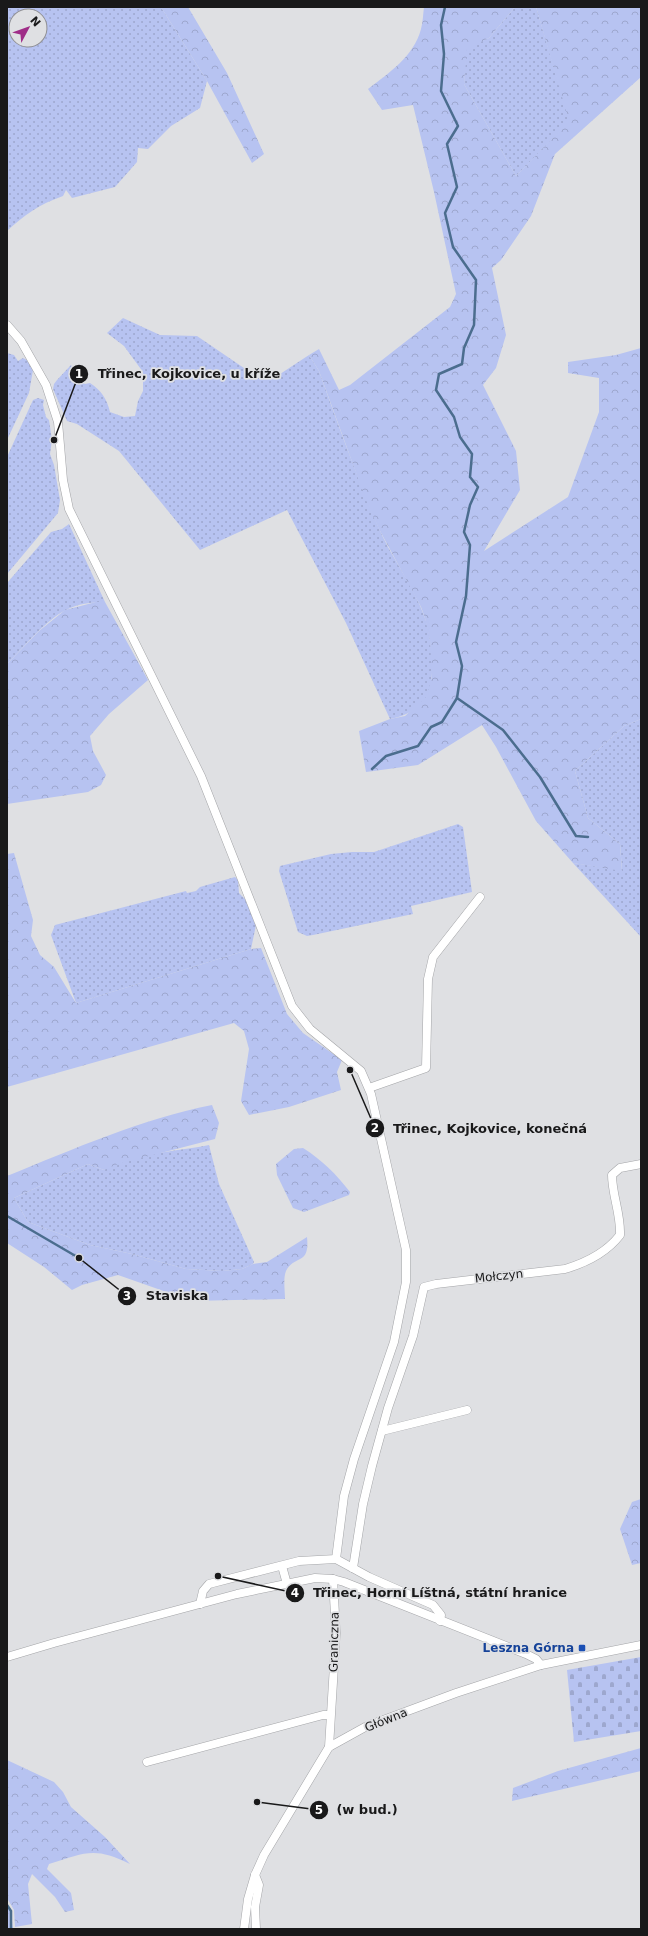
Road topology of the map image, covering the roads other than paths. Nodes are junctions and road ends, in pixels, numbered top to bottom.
1 (7, 325) edge
2 (480, 897) dead end
3 (369, 1088) junction
4 (641, 1164) edge
5 (467, 1410) dead end
6 (382, 1431) junction
7 (336, 1559) junction
8 (282, 1566) junction
9 (353, 1568) junction
10 (333, 1579) junction
11 (287, 1584) junction
12 (200, 1604) junction
13 (440, 1620) junction
14 (641, 1646) edge
15 (7, 1657) edge
16 (541, 1665) junction
17 (330, 1715) junction
18 (329, 1746) junction
19 (147, 1762) dead end
20 (255, 1875) junction
21 (244, 1929) edge
22 (256, 1929) edge

1 - 3 street
2 - 3 street
3 - 7 street
4 - 6 street, Mołczyn
5 - 6 street
6 - 9 street, Mołczyn
7 - 8 street
7 - 9 street
8 - 11 street
8 - 12 street
9 - 13 street
10 - 11 street
10 - 13 street
10 - 17 street, Graniczna
11 - 12 street
12 - 15 street
13 - 16 street
14 - 16 street, Główna
16 - 18 street, Główna
17 - 18 street, Graniczna
17 - 19 street
18 - 20 street
20 - 21 street
20 - 22 street

